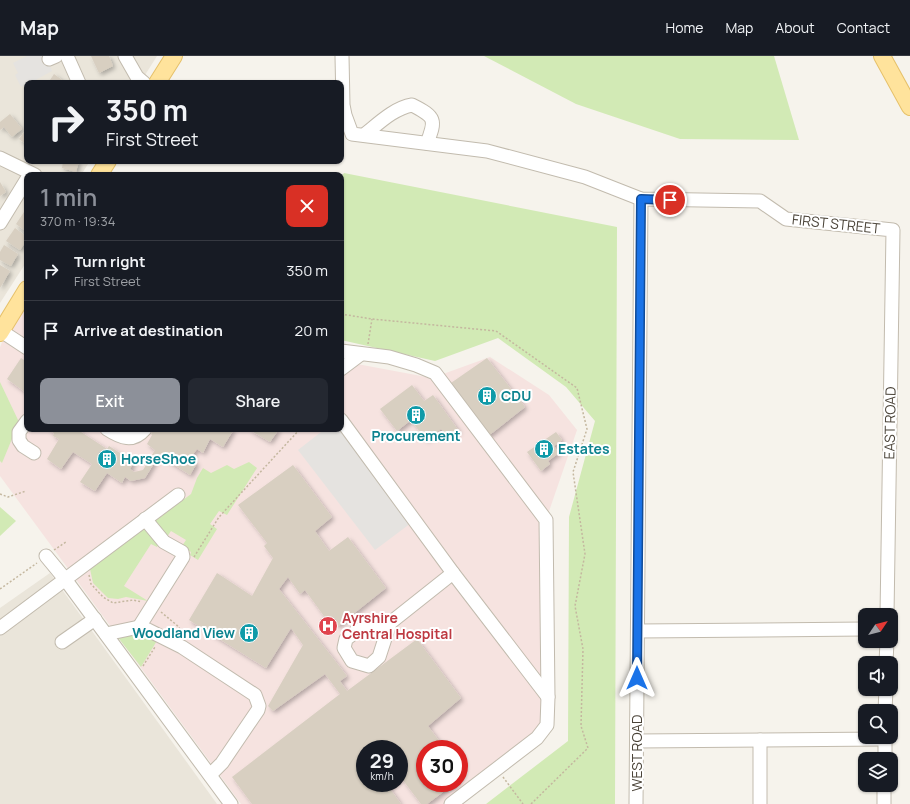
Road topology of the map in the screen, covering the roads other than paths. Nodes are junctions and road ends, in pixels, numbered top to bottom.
1 (67, 56) edge
2 (125, 56) edge
3 (174, 56) edge
4 (342, 56) edge
5 (882, 56) edge
6 (78, 80) edge
7 (140, 80) edge
8 (160, 80) edge
9 (342, 80) edge
10 (910, 106) edge
11 (344, 110) edge
12 (352, 134) edge
13 (427, 143) junction
14 (0, 158) edge
15 (26, 172) edge
16 (24, 186) edge
17 (641, 199) junction
18 (0, 223) edge
19 (893, 230) joint
20 (24, 294) edge
21 (1, 332) edge
22 (24, 346) edge
23 (344, 351) edge
24 (364, 354) junction
25 (344, 367) edge
26 (344, 424) edge
27 (24, 425) edge
28 (112, 432) edge
29 (142, 432) edge
30 (34, 453) dead end
31 (178, 495) dead end
32 (145, 519) junction
33 (46, 556) road end
34 (453, 573) junction
35 (65, 579) junction
36 (887, 608) edge
37 (95, 619) junction
38 (390, 624) dead end
39 (139, 627) junction
40 (0, 628) edge
41 (858, 629) edge
42 (638, 631) junction
43 (106, 634) junction
44 (62, 642) dead end
45 (527, 669) junction
46 (548, 670) junction
47 (548, 697) junction
48 (858, 738) edge
49 (760, 740) junction
50 (637, 741) junction
51 (210, 775) junction
52 (884, 792) edge
53 (231, 804) edge
54 (451, 804) edge
55 (636, 804) edge
56 (760, 804) edge
57 (884, 804) edge

1 - 6 street
2 - 7 street
3 - 8 main road
4 - 9 street
5 - 10 main road
11 - 12 street
12 - 13 street
12 - 13 street
13 - 17 street
14 - 15 street
16 - 18 street
17 - 19 street, FIRST STREET
17 - 42 street, WEST ROAD
19 - 36 street, EAST ROAD
20 - 21 main road
21 - 22 street
23 - 24 street
24 - 25 street
24 - 46 street
26 - 34 street
27 - 30 street
28 - 29 street
31 - 32 street
32 - 35 street
32 - 39 street
33 - 35 street
34 - 38 street
34 - 45 street
35 - 37 street
35 - 40 street
37 - 43 street
37 - 44 street
39 - 43 street
39 - 51 street
41 - 42 street
42 - 50 street, WEST ROAD
43 - 51 street
45 - 46 street
45 - 47 street
46 - 47 street
47 - 54 street
48 - 49 street
49 - 50 street
49 - 56 street
50 - 55 street, WEST ROAD
51 - 53 street
52 - 57 street

